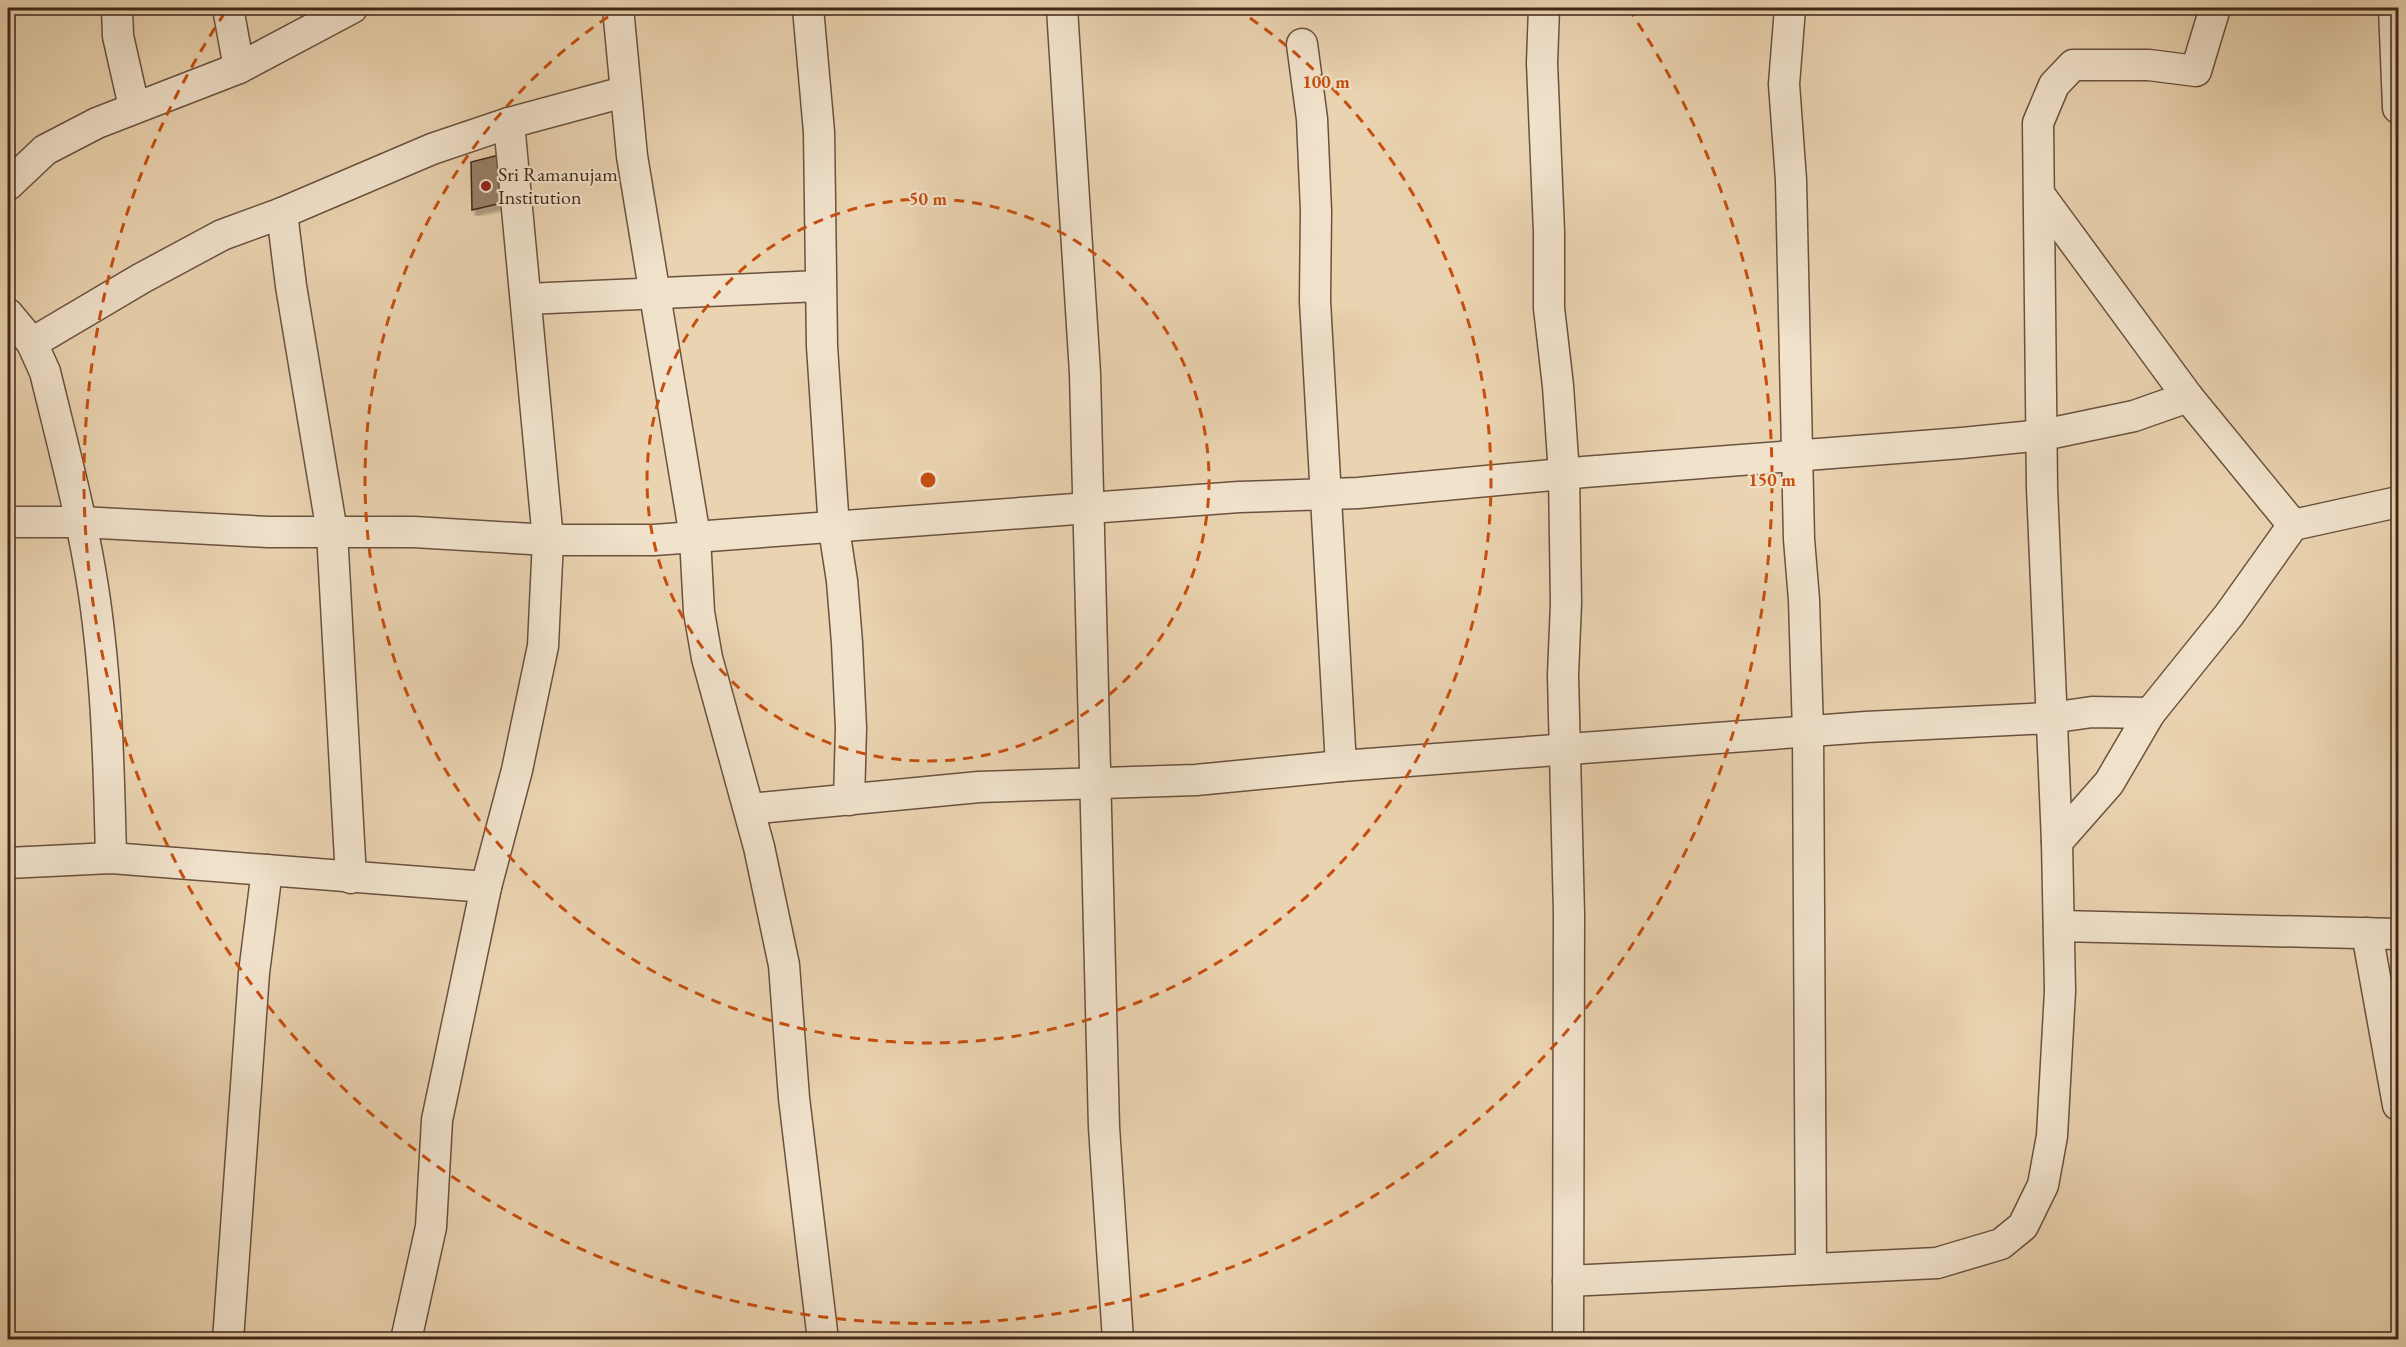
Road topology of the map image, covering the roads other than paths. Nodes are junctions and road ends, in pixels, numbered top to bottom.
1 (117, 8) edge
2 (228, 8) edge
3 (352, 8) edge
4 (618, 8) edge
5 (808, 8) edge
6 (1062, 8) edge
7 (1544, 8) edge
8 (1790, 8) edge
9 (2215, 8) edge
10 (2394, 8) edge
11 (1302, 44) dead end
12 (239, 68) junction
13 (624, 92) junction
14 (134, 108) junction
15 (2398, 108) edge
16 (509, 123) junction
17 (8, 185) edge
18 (2039, 194) junction
19 (282, 213) junction
20 (820, 286) junction
21 (654, 293) junction
22 (526, 300) junction
23 (8, 314) edge
24 (32, 343) junction
25 (2188, 397) junction
26 (2043, 435) junction
27 (1797, 455) junction
28 (1564, 474) junction
29 (1325, 492) junction
30 (2398, 502) edge
31 (1087, 508) junction
32 (8, 522) edge
33 (81, 522) junction
34 (2293, 525) junction
35 (834, 529) junction
36 (332, 532) junction
37 (695, 537) junction
38 (548, 540) junction
39 (2150, 713) junction
40 (2050, 718) junction
41 (1808, 732) junction
42 (1564, 750) junction
43 (1341, 766) junction
44 (1093, 782) junction
45 (849, 800) junction
46 (749, 809) junction
47 (2057, 842) junction
48 (111, 858) junction
49 (8, 863) edge
50 (267, 870) junction
51 (351, 878) junction
52 (486, 887) junction
53 (2059, 926) junction
54 (2367, 933) junction
55 (2398, 934) edge
56 (2398, 1105) edge
57 (1811, 1269) junction
58 (1568, 1281) junction
59 (228, 1340) edge
60 (406, 1340) edge
61 (823, 1340) edge
62 (1118, 1340) edge
63 (1568, 1340) edge

1 - 14 street
2 - 12 street
3 - 12 street
4 - 13 street
5 - 20 street
6 - 31 street
7 - 28 street
8 - 27 street
9 - 18 street
10 - 15 street
11 - 29 street
12 - 14 street
13 - 16 street
13 - 21 street
14 - 17 street
16 - 19 street
16 - 22 street
18 - 25 street
18 - 26 street
19 - 24 street
19 - 36 street
20 - 21 street
20 - 35 street
21 - 22 street
21 - 37 street
22 - 38 street
23 - 24 street
24 - 33 street
25 - 26 street
25 - 34 street
26 - 27 street
26 - 40 street
27 - 28 street
27 - 41 street
28 - 29 street
28 - 42 street
29 - 31 street
29 - 43 street
30 - 34 street
31 - 35 street
31 - 44 street
32 - 33 street
33 - 36 street
33 - 48 street
34 - 39 street
35 - 37 street
35 - 45 street
36 - 38 street
36 - 51 street
37 - 38 street
37 - 46 street
38 - 52 street
39 - 40 street
39 - 47 street
40 - 41 street
40 - 47 street
41 - 42 street
41 - 57 street
42 - 43 street
42 - 58 street
43 - 44 street
44 - 45 street
44 - 62 street
45 - 46 street
46 - 61 street
47 - 53 street
48 - 49 street
48 - 50 street
50 - 51 street
50 - 59 street
51 - 52 street
52 - 60 street
53 - 54 street
53 - 57 street
54 - 55 street
54 - 56 street
57 - 58 street
58 - 63 street

